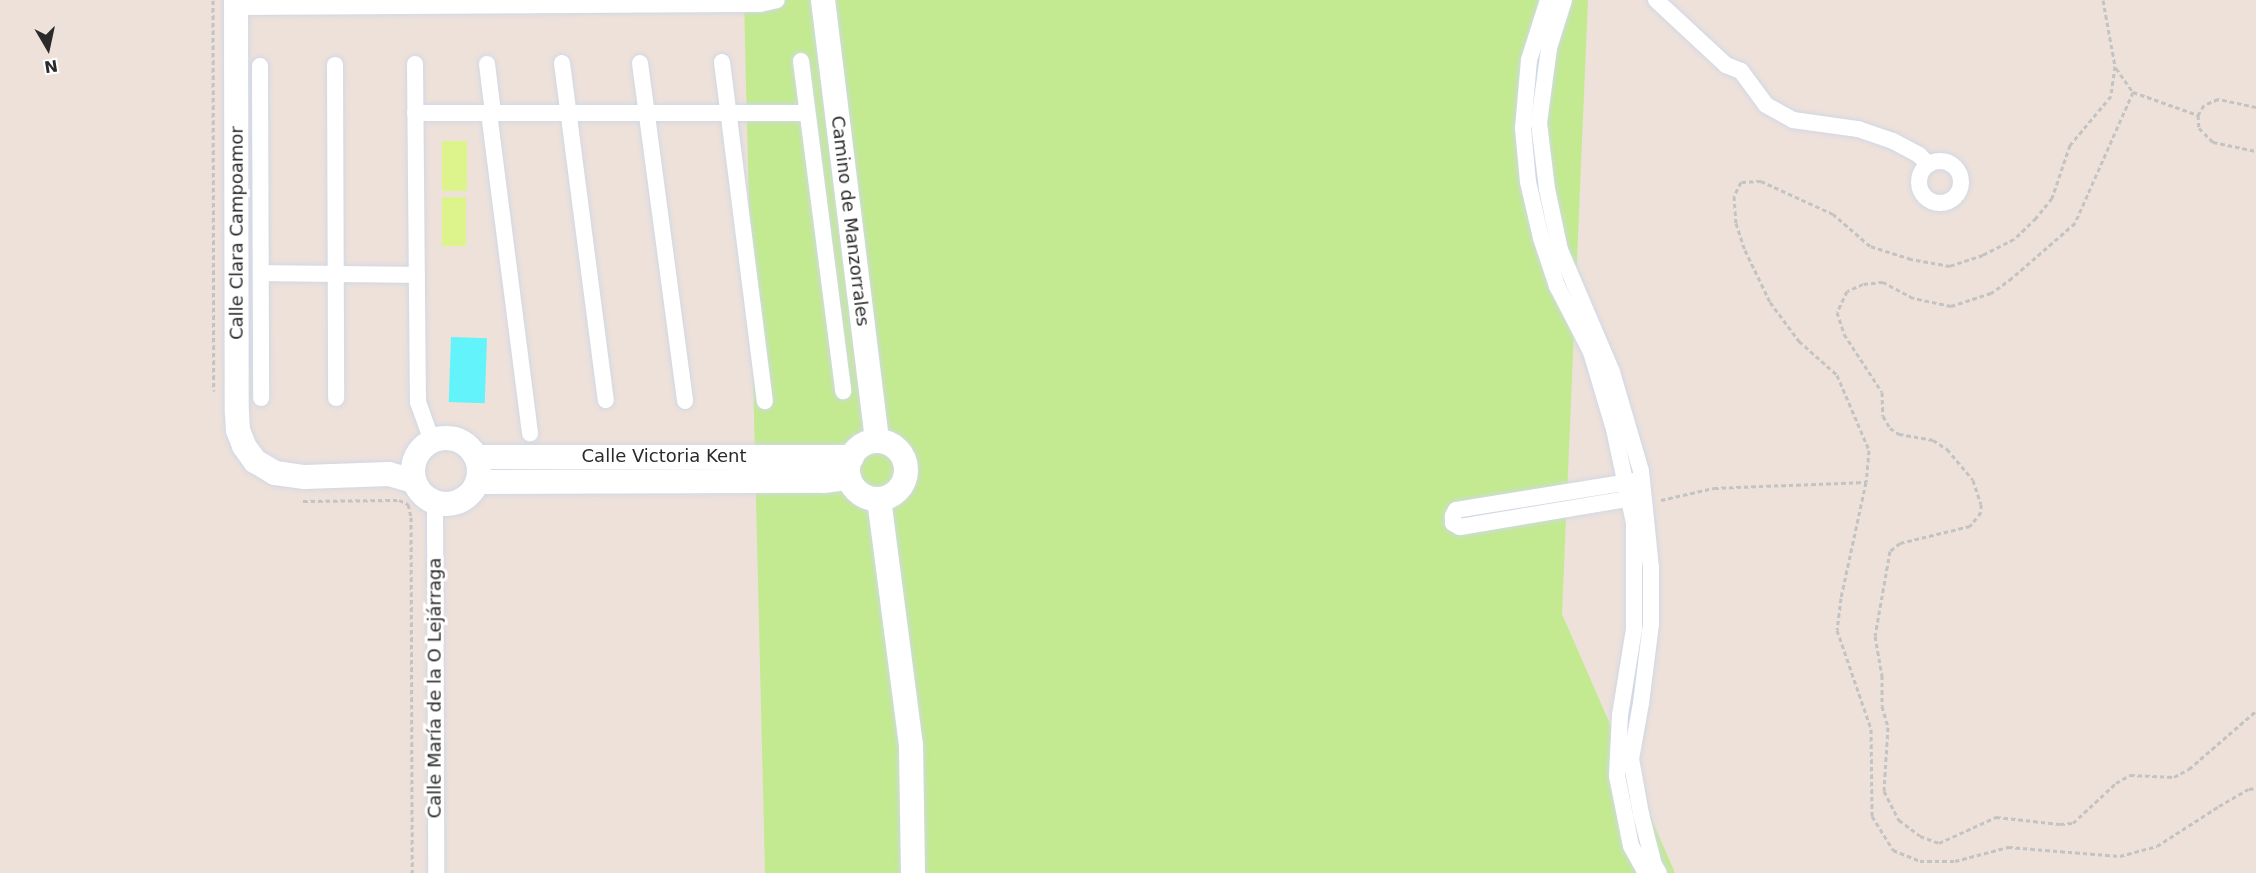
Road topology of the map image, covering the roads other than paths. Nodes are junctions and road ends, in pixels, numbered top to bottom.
1 (777, 0) edge
2 (823, 0) edge
3 (1548, 0) edge
4 (1564, 0) edge
5 (1656, 0) edge
6 (236, 3) edge
7 (801, 61) dead end
8 (722, 62) dead end
9 (561, 63) dead end
10 (640, 63) dead end
11 (415, 64) dead end
12 (488, 64) dead end
13 (335, 65) dead end
14 (260, 66) dead end
15 (415, 113) junction
16 (491, 113) junction
17 (568, 113) junction
18 (647, 113) junction
19 (729, 113) junction
20 (807, 113) junction
21 (1928, 164) dead end
22 (261, 273) junction
23 (336, 274) junction
24 (417, 275) junction
25 (843, 391) dead end
26 (261, 398) dead end
27 (336, 398) dead end
28 (606, 400) dead end
29 (685, 401) dead end
30 (765, 401) dead end
31 (530, 433) dead end
32 (432, 441) junction
33 (877, 441) junction
34 (477, 457) junction
35 (850, 467) junction
36 (414, 471) junction
37 (478, 482) junction
38 (1637, 492) junction
39 (879, 499) junction
40 (435, 502) junction
41 (436, 873) edge
42 (913, 873) edge
43 (1646, 873) edge
44 (1659, 873) edge

1 - 6 street
2 - 33 street, Camino de Manzorrales
3 - 38 street
4 - 38 street
5 - 21 street
6 - 36 street, Calle Clara Campoamor
7 - 20 street
8 - 19 street
9 - 17 street
10 - 18 street
11 - 15 street
12 - 16 street
13 - 23 street
14 - 22 street
15 - 16 street
15 - 24 street
16 - 17 street
16 - 31 street
17 - 18 street
17 - 28 street
18 - 19 street
18 - 29 street
19 - 20 street
19 - 30 street
20 - 25 street
22 - 23 street
22 - 26 street
23 - 24 street
23 - 27 street
24 - 32 street
32 - 34 street
32 - 36 street
33 - 35 street
33 - 39 street
34 - 35 street, Calle Victoria Kent
34 - 37 street
35 - 37 street, Calle Victoria Kent
35 - 39 street
36 - 40 street
37 - 40 street
38 - 38 street
38 - 43 street
38 - 44 street
39 - 42 street
40 - 41 street, Calle María de la O Lejárraga

